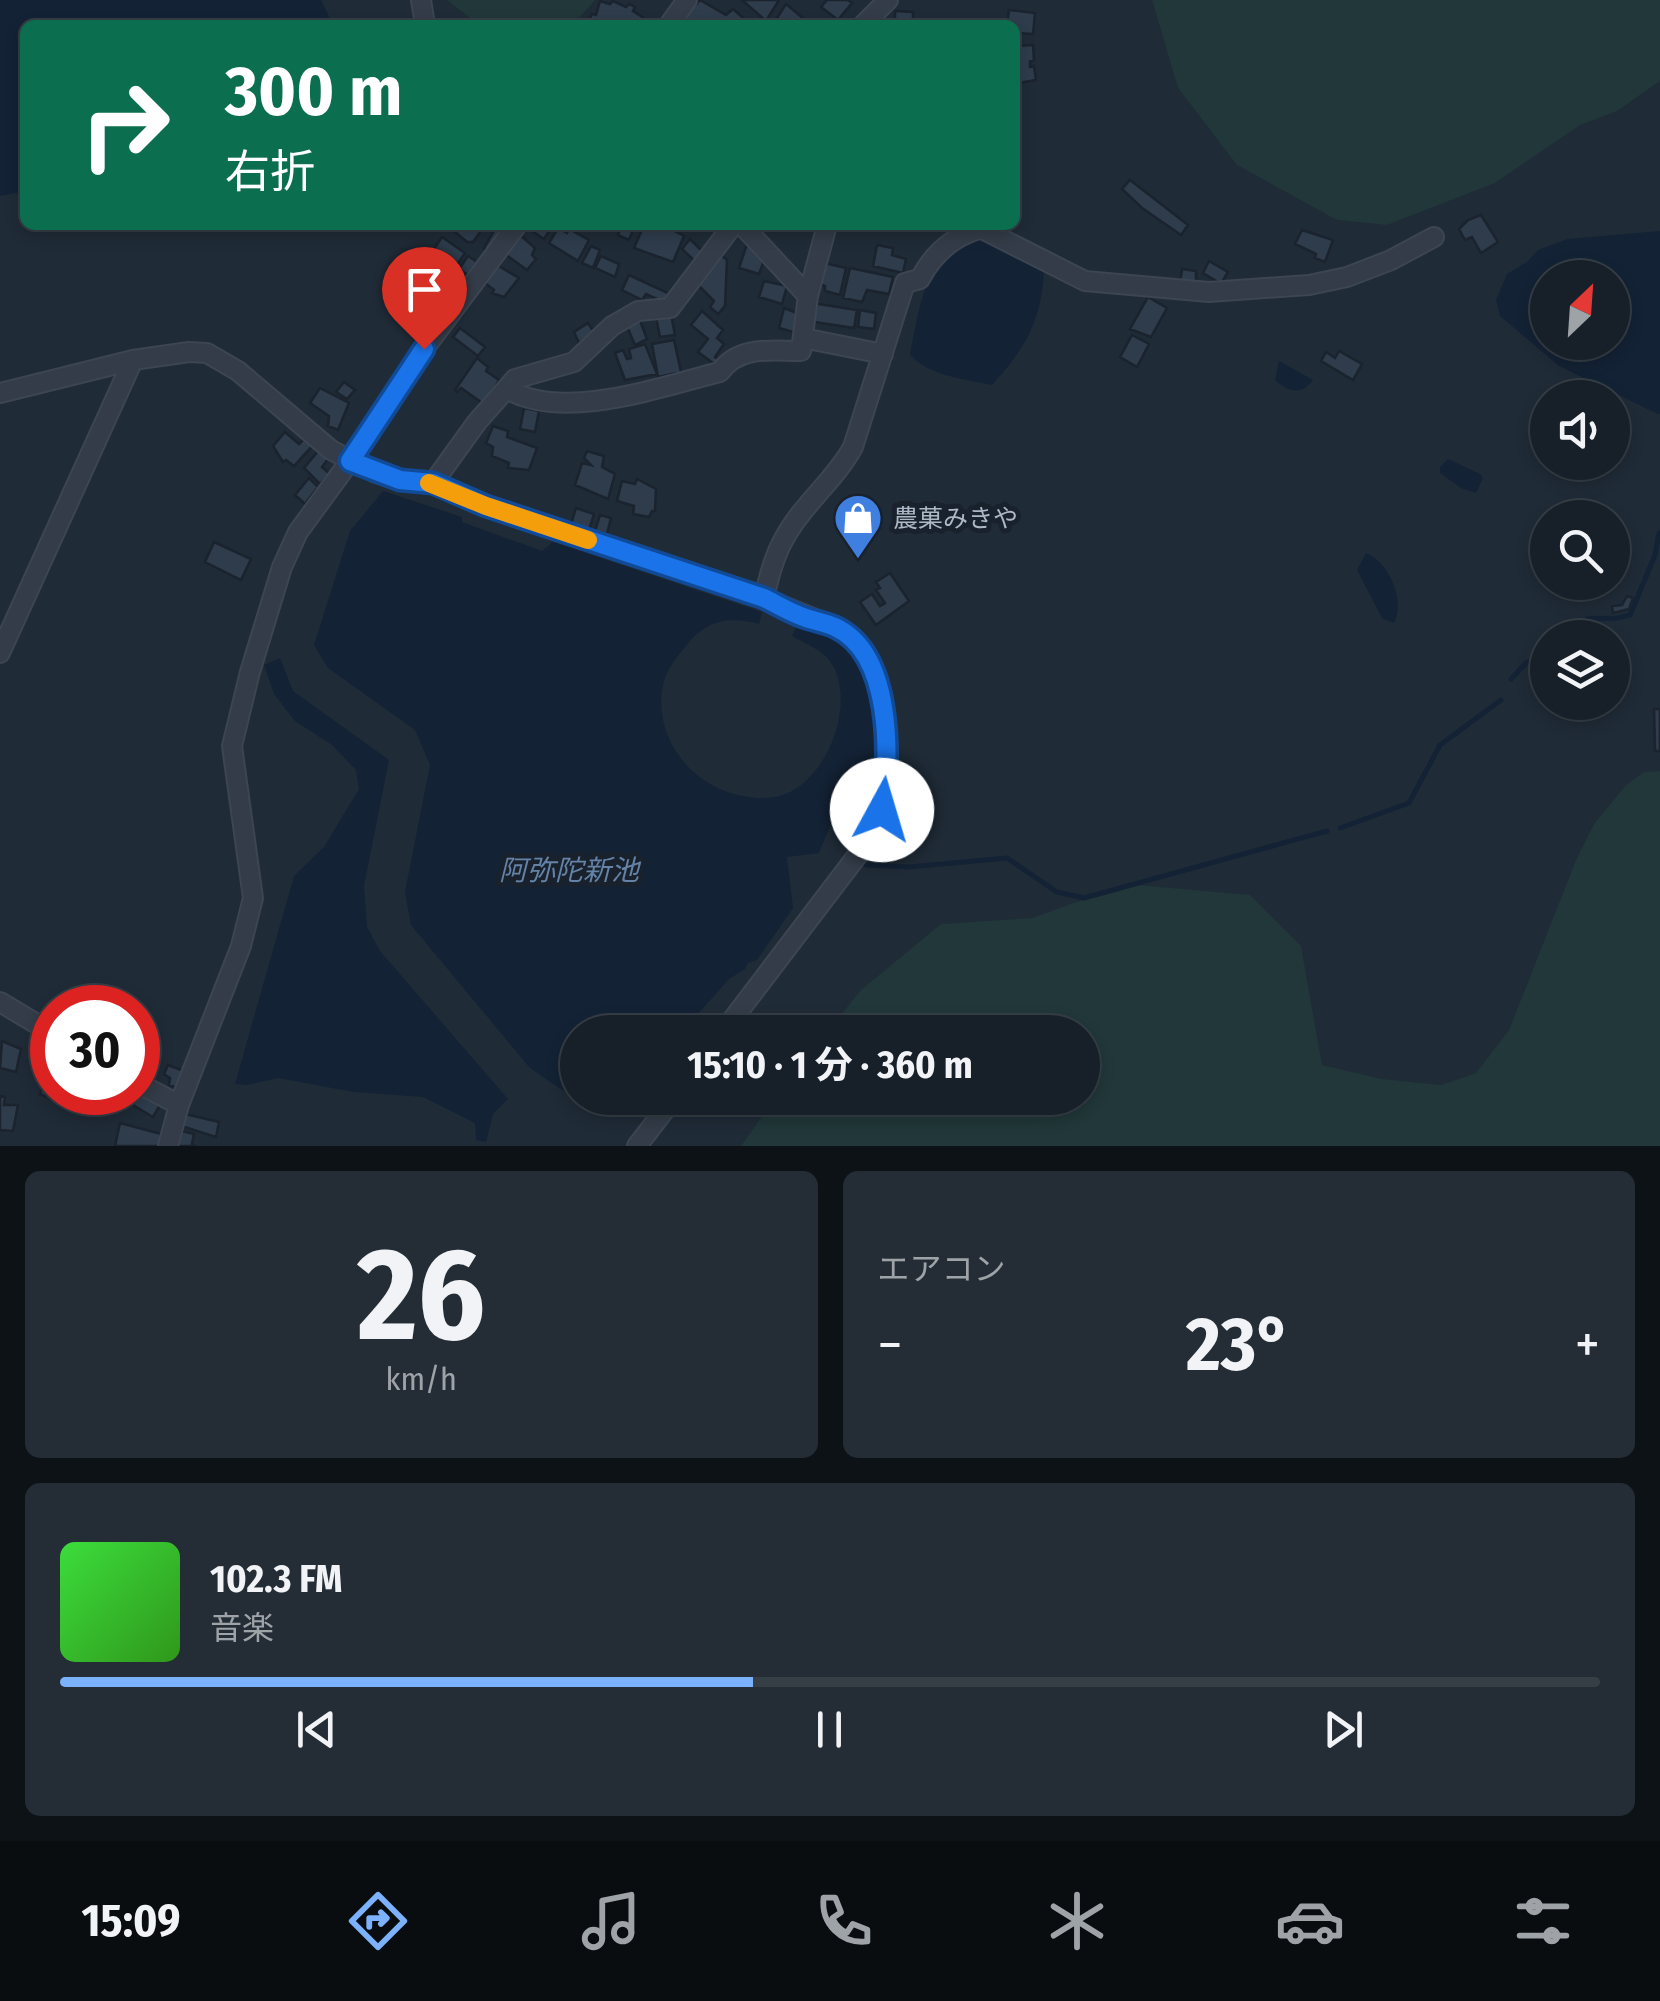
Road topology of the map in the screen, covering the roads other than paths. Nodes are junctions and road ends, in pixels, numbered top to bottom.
1 (888, 0) edge
2 (868, 20) edge
3 (513, 230) edge
4 (730, 230) edge
5 (747, 230) edge
6 (827, 230) edge
7 (970, 230) edge
8 (982, 230) edge
9 (1434, 237) dead end
10 (808, 296) junction
11 (803, 338) junction
12 (883, 354) junction
13 (133, 360) junction
14 (506, 390) junction
15 (0, 392) edge
16 (350, 461) junction
17 (433, 483) junction
18 (764, 598) junction
19 (0, 653) edge
20 (0, 1002) edge
21 (736, 1015) edge
22 (30, 1020) edge
23 (160, 1094) edge
24 (179, 1105) junction
25 (661, 1115) edge
26 (168, 1146) edge
27 (637, 1146) edge

1 - 2 street
3 - 16 street
4 - 14 street
5 - 10 street
6 - 10 street
7 - 12 street
8 - 9 street
10 - 11 street
11 - 12 street
11 - 14 street
12 - 18 street
13 - 15 street
13 - 16 street
13 - 19 street
14 - 17 street
16 - 17 street
16 - 24 street
17 - 18 street
18 - 21 street
20 - 22 street
23 - 24 street
24 - 26 street
25 - 27 street

